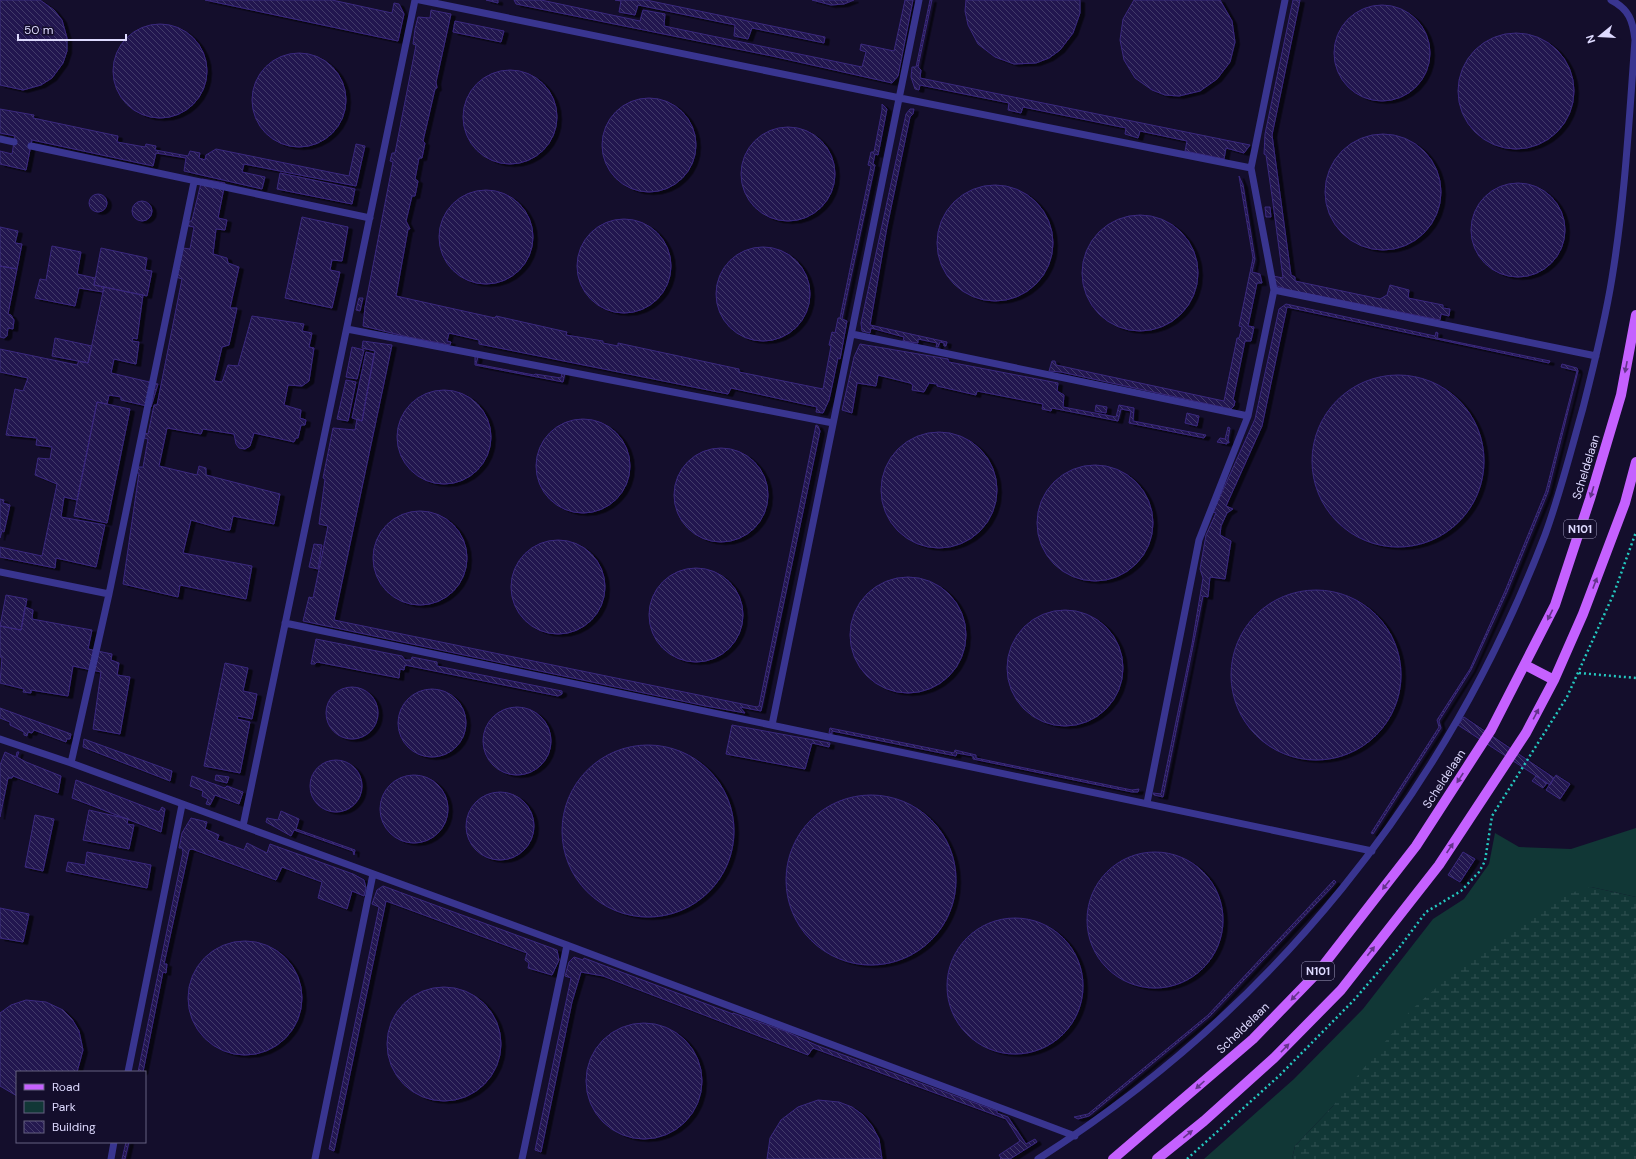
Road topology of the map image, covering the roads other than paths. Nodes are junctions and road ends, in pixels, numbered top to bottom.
1 (415, 0) edge
2 (420, 0) edge
3 (919, 0) edge
4 (1285, 0) edge
5 (1611, 0) edge
6 (900, 98) junction
7 (0, 139) edge
8 (14, 142) dead end
9 (31, 146) dead end
10 (1251, 168) junction
11 (194, 182) junction
12 (370, 218) junction
13 (1274, 290) junction
14 (1636, 315) edge
15 (347, 330) junction
16 (852, 334) junction
17 (1596, 356) junction
18 (1248, 416) junction
19 (833, 423) junction
20 (1636, 462) edge
21 (0, 572) edge
22 (109, 594) junction
23 (285, 623) junction
24 (1525, 665) junction
25 (1554, 680) junction
26 (772, 724) junction
27 (0, 739) edge
28 (71, 763) junction
29 (1147, 803) junction
30 (182, 805) junction
31 (243, 826) junction
32 (1372, 852) junction
33 (373, 874) junction
34 (567, 945) junction
35 (128, 1071) edge
36 (1075, 1136) junction
37 (114, 1143) edge
38 (111, 1159) edge
39 (315, 1159) edge
40 (522, 1159) edge
41 (1038, 1159) edge
42 (1113, 1159) edge
43 (1157, 1159) edge

1 - 12 lane
2 - 6 lane
3 - 6 lane
4 - 10 lane
5 - 17 lane
6 - 10 lane
6 - 16 lane
7 - 8 lane
9 - 11 lane
10 - 13 lane
11 - 12 lane
11 - 22 lane
12 - 15 lane
13 - 17 lane
13 - 18 lane
14 -> 24 main road, Scheldelaan / N101
15 - 19 lane
15 - 23 lane
16 - 18 lane
16 - 19 lane
17 - 32 lane
18 - 29 lane
19 - 26 lane
25 -> 20 main road, N101
21 - 22 lane
22 - 28 lane
23 - 26 lane
23 - 31 lane
24 - 25 main road
24 -> 42 main road, Scheldelaan / N101
43 -> 25 main road, N101
26 - 29 lane
27 - 28 lane
28 - 30 lane
29 - 32 lane
30 - 31 lane
30 - 35 lane
31 - 33 lane
32 - 36 lane
33 - 34 lane
33 - 39 lane
34 - 36 lane
34 - 40 lane
36 - 41 lane
37 - 38 lane

